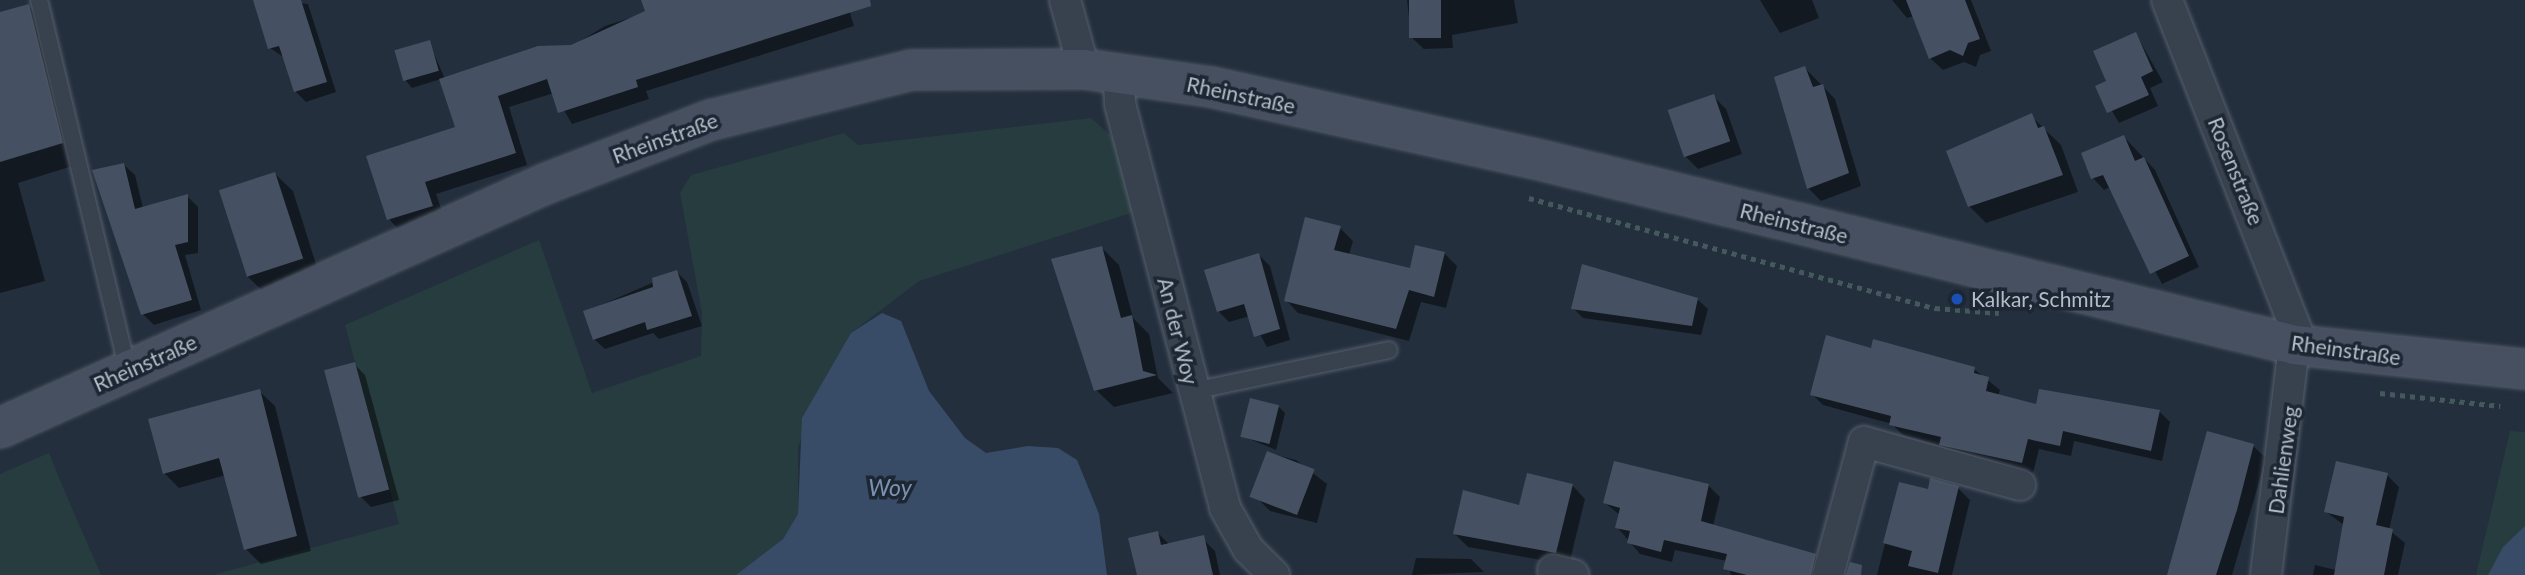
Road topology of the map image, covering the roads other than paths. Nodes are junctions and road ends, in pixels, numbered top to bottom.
1 (39, 0) edge
2 (1065, 0) edge
3 (2167, 0) edge
4 (1101, 70) junction
5 (2295, 345) junction
6 (1389, 351) dead end
7 (2525, 369) edge
8 (128, 371) junction
9 (1193, 391) junction
10 (0, 428) edge
11 (2020, 485) dead end
12 (1274, 575) edge
13 (1828, 575) edge
14 (2266, 575) edge

1 - 8 lane
2 - 4 street, An der Woy
3 - 5 street, Rosenstraße
4 - 5 main road, Rheinstraße
4 - 8 main road, Rheinstraße
4 - 9 street, An der Woy
5 - 7 main road, Rheinstraße
5 - 14 street, Dahlienweg
6 - 9 lane
8 - 10 main road, Rheinstraße
9 - 12 street, An der Woy
11 - 13 street

